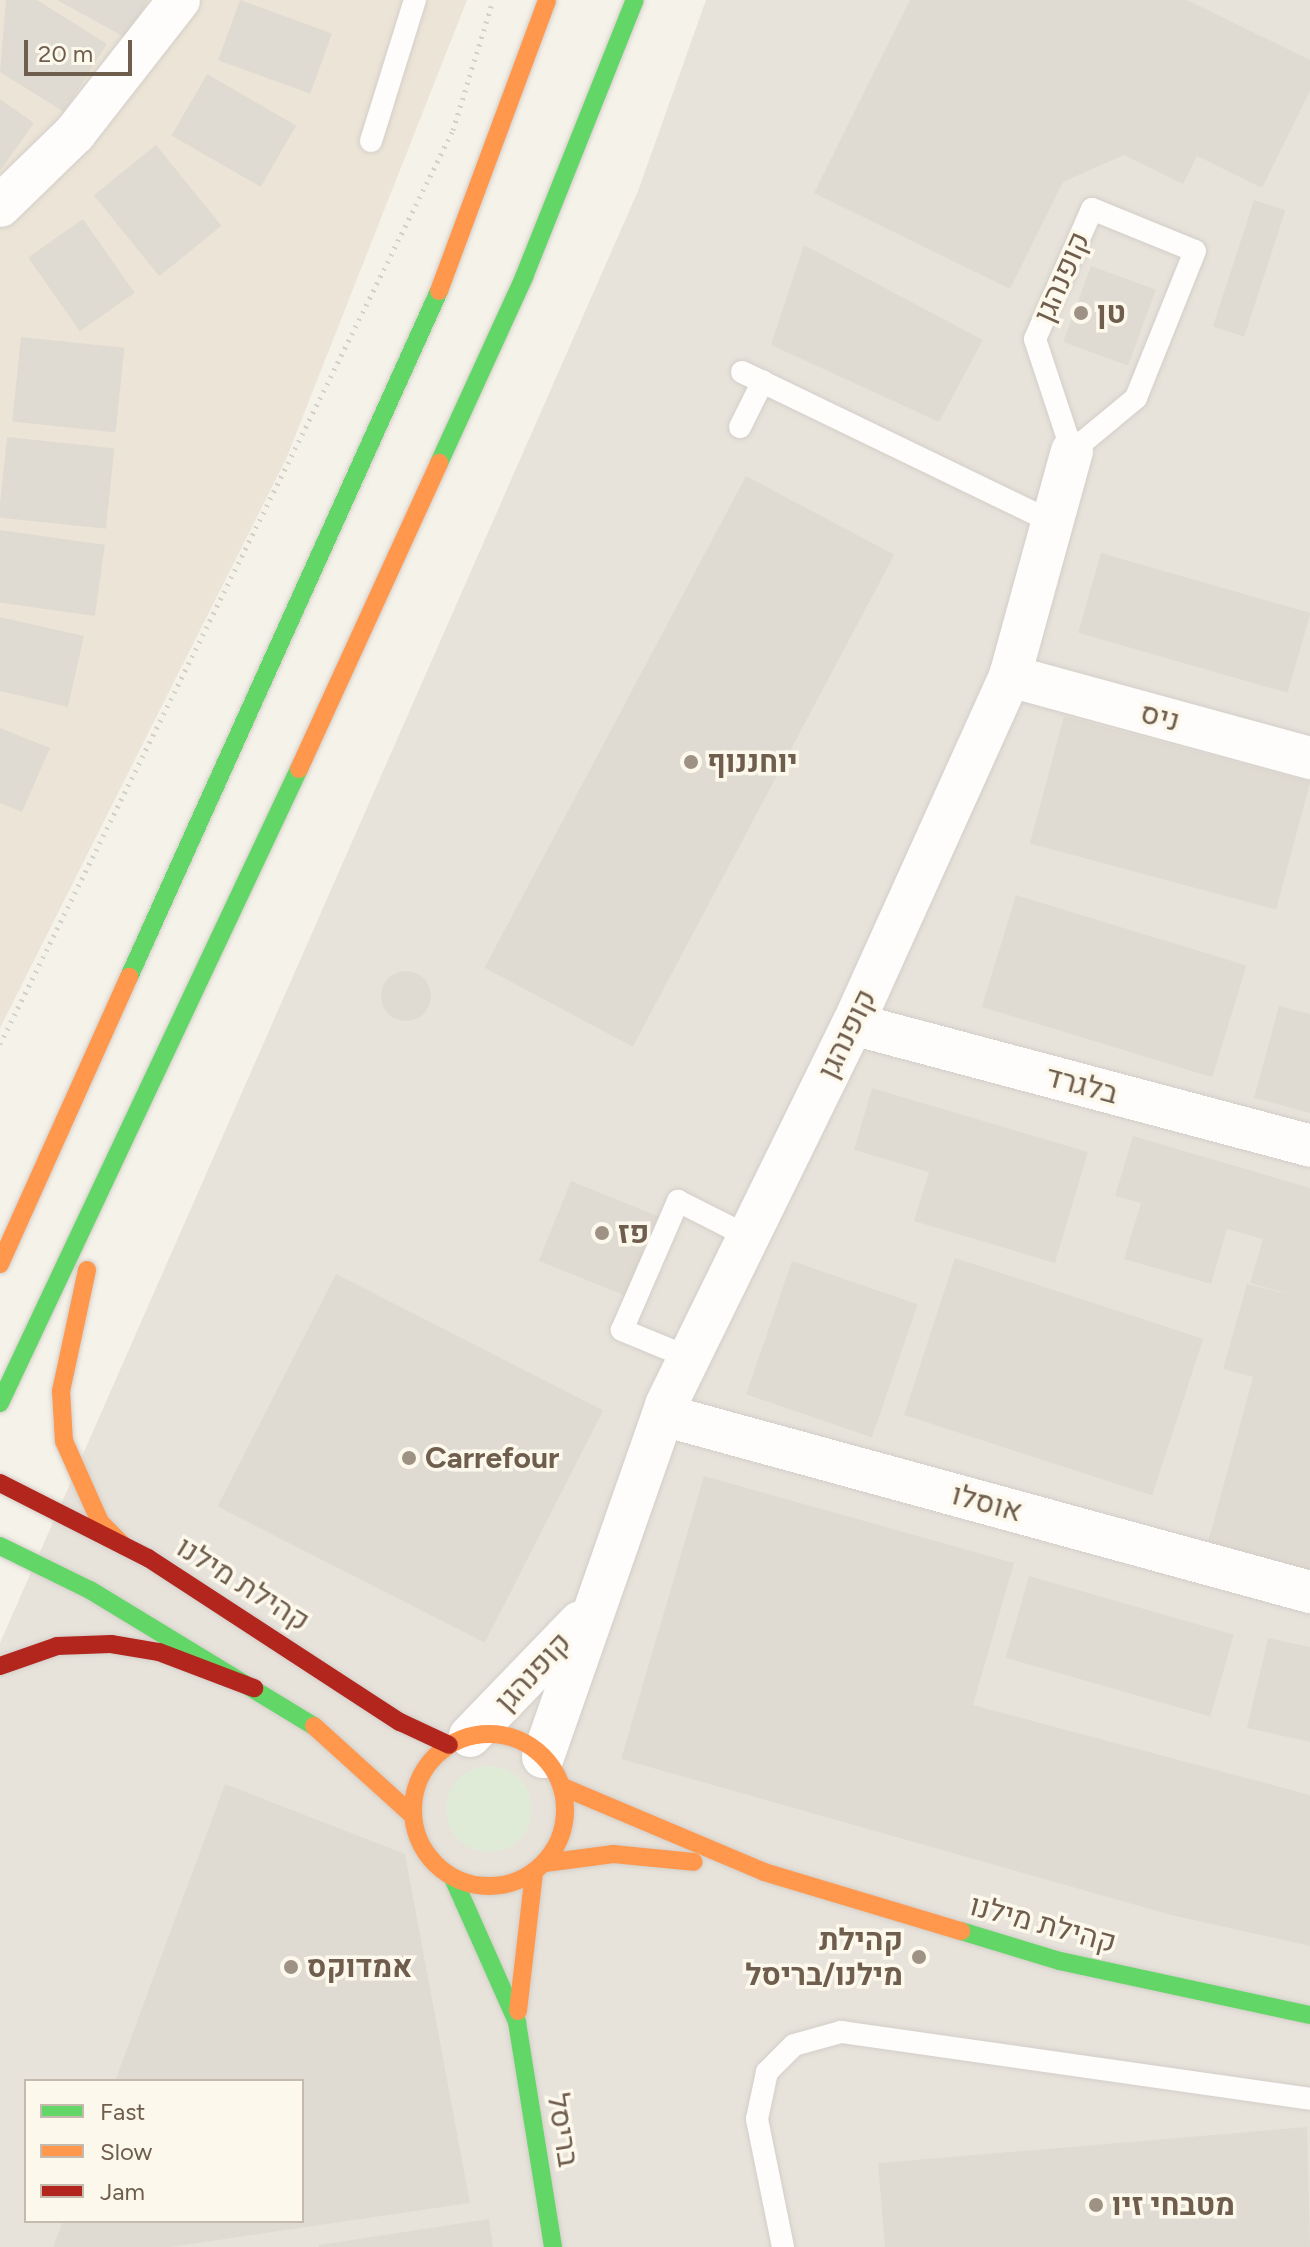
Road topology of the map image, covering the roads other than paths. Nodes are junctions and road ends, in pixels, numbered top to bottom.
1 (179, 0) edge
2 (415, 0) edge
3 (547, 0) edge
4 (635, 0) edge
5 (371, 141) dead end
6 (0, 206) edge
7 (742, 372) dead end
8 (763, 381) junction
9 (740, 427) dead end
10 (1072, 451) junction
11 (1054, 523) junction
12 (1010, 676) junction
13 (1310, 758) edge
14 (853, 1024) junction
15 (136, 1125) junction
16 (1310, 1146) edge
17 (745, 1235) junction
18 (0, 1264) edge
19 (690, 1358) junction
20 (0, 1403) edge
21 (663, 1415) junction
22 (0, 1483) edge
23 (0, 1546) edge
24 (124, 1546) junction
25 (1310, 1592) edge
26 (595, 1607) junction
27 (0, 1666) edge
28 (254, 1688) junction
29 (460, 1741) junction
30 (553, 1772) junction
31 (412, 1815) junction
32 (539, 1868) junction
33 (764, 1872) junction
34 (453, 1878) junction
35 (1310, 2015) edge
36 (517, 2022) junction
37 (1310, 2099) edge
38 (553, 2247) edge
39 (783, 2247) edge

1 - 6 street
2 - 5 lane
3 - 18 main road
4 - 15 main road
7 - 8 lane
8 - 9 lane
8 - 11 lane
10 - 10 lane, קופנהגן
10 - 11 street, קופנהגן
11 - 12 street, קופנהגן
12 - 13 street, ניס
12 - 14 street, קופנהגן
14 - 16 street, בלגרד
14 - 17 street, קופנהגן
15 - 20 main road
15 - 24 main road
17 - 19 street, קופנהגן
17 - 19 lane
19 - 21 street, קופנהגן
21 - 25 street, אוסלו
21 - 26 street, קופנהגן
22 - 24 main road, קהילת מילנו
23 - 28 main road
24 - 29 main road, קהילת מילנו
26 - 29 street, קופנהגן
26 - 30 street, קופנהגן
27 - 28 main road
28 - 31 main road
29 - 30 main road
29 - 31 main road
30 - 32 main road
30 - 33 main road, קהילת מילנו
31 - 34 main road
32 - 33 main road, קהילת מילנו
32 - 34 main road
32 - 36 main road, בריסל
33 - 35 main road, קהילת מילנו
34 - 36 main road, בריסל
36 - 38 main road, בריסל
37 - 39 lane

